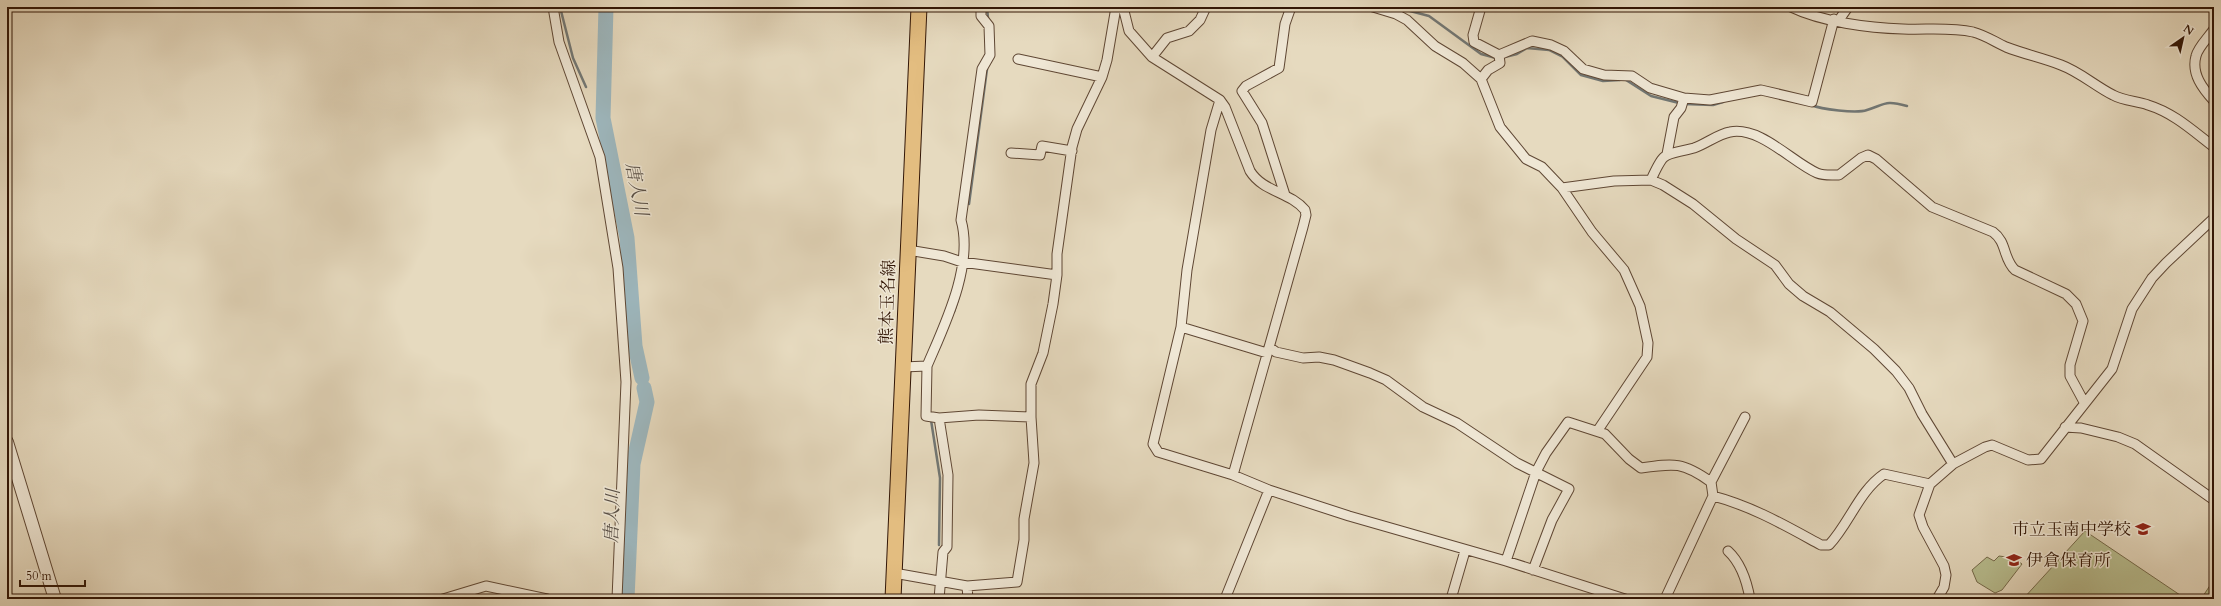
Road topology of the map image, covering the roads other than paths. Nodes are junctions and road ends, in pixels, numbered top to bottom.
1 (553, 7) edge
2 (919, 7) edge
3 (981, 7) edge
4 (1116, 7) edge
5 (1123, 7) edge
6 (1206, 7) edge
7 (1291, 7) edge
8 (1373, 7) edge
9 (1481, 7) edge
10 (1790, 7) edge
11 (1848, 7) edge
12 (1836, 20) junction
13 (2214, 29) edge
14 (1152, 57) junction
15 (1499, 58) junction
16 (1018, 59) dead end
17 (1102, 77) junction
18 (1481, 79) junction
19 (1220, 100) junction
20 (2214, 101) edge
21 (1683, 102) junction
22 (2214, 147) edge
23 (1072, 151) junction
24 (1011, 153) dead end
25 (1667, 154) junction
26 (1651, 180) junction
27 (1562, 188) junction
28 (1285, 195) junction
29 (2214, 218) edge
30 (908, 250) junction
31 (962, 262) junction
32 (1057, 275) junction
33 (1181, 327) junction
34 (1268, 350) junction
35 (927, 366) junction
36 (903, 367) junction
37 (2084, 402) junction
38 (935, 417) junction
39 (1031, 417) junction
40 (1745, 417) dead end
41 (2065, 427) junction
42 (1598, 430) junction
43 (7, 442) edge
44 (1953, 464) junction
45 (1536, 472) junction
46 (1233, 475) junction
47 (1711, 482) junction
48 (1930, 484) junction
49 (1269, 490) junction
50 (1713, 496) junction
51 (2214, 500) edge
52 (1465, 551) junction
53 (1728, 551) dead end
54 (1506, 561) junction
55 (1533, 570) junction
56 (894, 573) junction
57 (942, 581) junction
58 (967, 586) junction
59 (55, 599) edge
60 (444, 599) edge
61 (547, 599) edge
62 (617, 599) edge
63 (893, 599) edge
64 (939, 599) edge
65 (968, 599) edge
66 (1225, 599) edge
67 (1451, 599) edge
68 (1625, 599) edge
69 (1665, 599) edge
70 (1750, 599) edge
71 (1937, 599) edge

1 - 62 street
2 - 30 main road, 熊本玉名線
3 - 31 street
4 - 17 street
5 - 14 street
6 - 14 street
7 - 28 street
8 - 18 street
9 - 15 street
10 - 12 street
11 - 12 street
12 - 21 street
12 - 22 street
13 - 20 street
14 - 19 street
15 - 18 street
15 - 21 street
16 - 17 street
17 - 23 street
18 - 27 street
19 - 28 street
19 - 33 street
21 - 25 street
23 - 24 street
23 - 32 street
25 - 26 street
25 - 37 street
26 - 27 street
26 - 44 street
27 - 42 street
28 - 34 street
29 - 37 street
30 - 31 street
30 - 36 main road, 熊本玉名線
31 - 32 street
31 - 35 street
32 - 39 street
33 - 34 street
33 - 46 street
34 - 45 street
34 - 46 street
35 - 36 street
35 - 38 street
36 - 56 main road, 熊本玉名線
37 - 41 street
38 - 39 street
38 - 57 street
39 - 58 street
40 - 47 street
41 - 44 street
41 - 51 street
42 - 45 street
42 - 47 street
43 - 59 street
44 - 48 street
45 - 54 street
45 - 55 street
46 - 49 street
47 - 50 street
48 - 50 street
48 - 71 street
49 - 52 street
49 - 66 street
50 - 69 street
52 - 54 street
52 - 67 street
53 - 70 street
54 - 55 street
55 - 68 street
56 - 57 street
56 - 63 main road, 熊本玉名線
57 - 58 street
57 - 64 street
58 - 65 street
60 - 61 street

